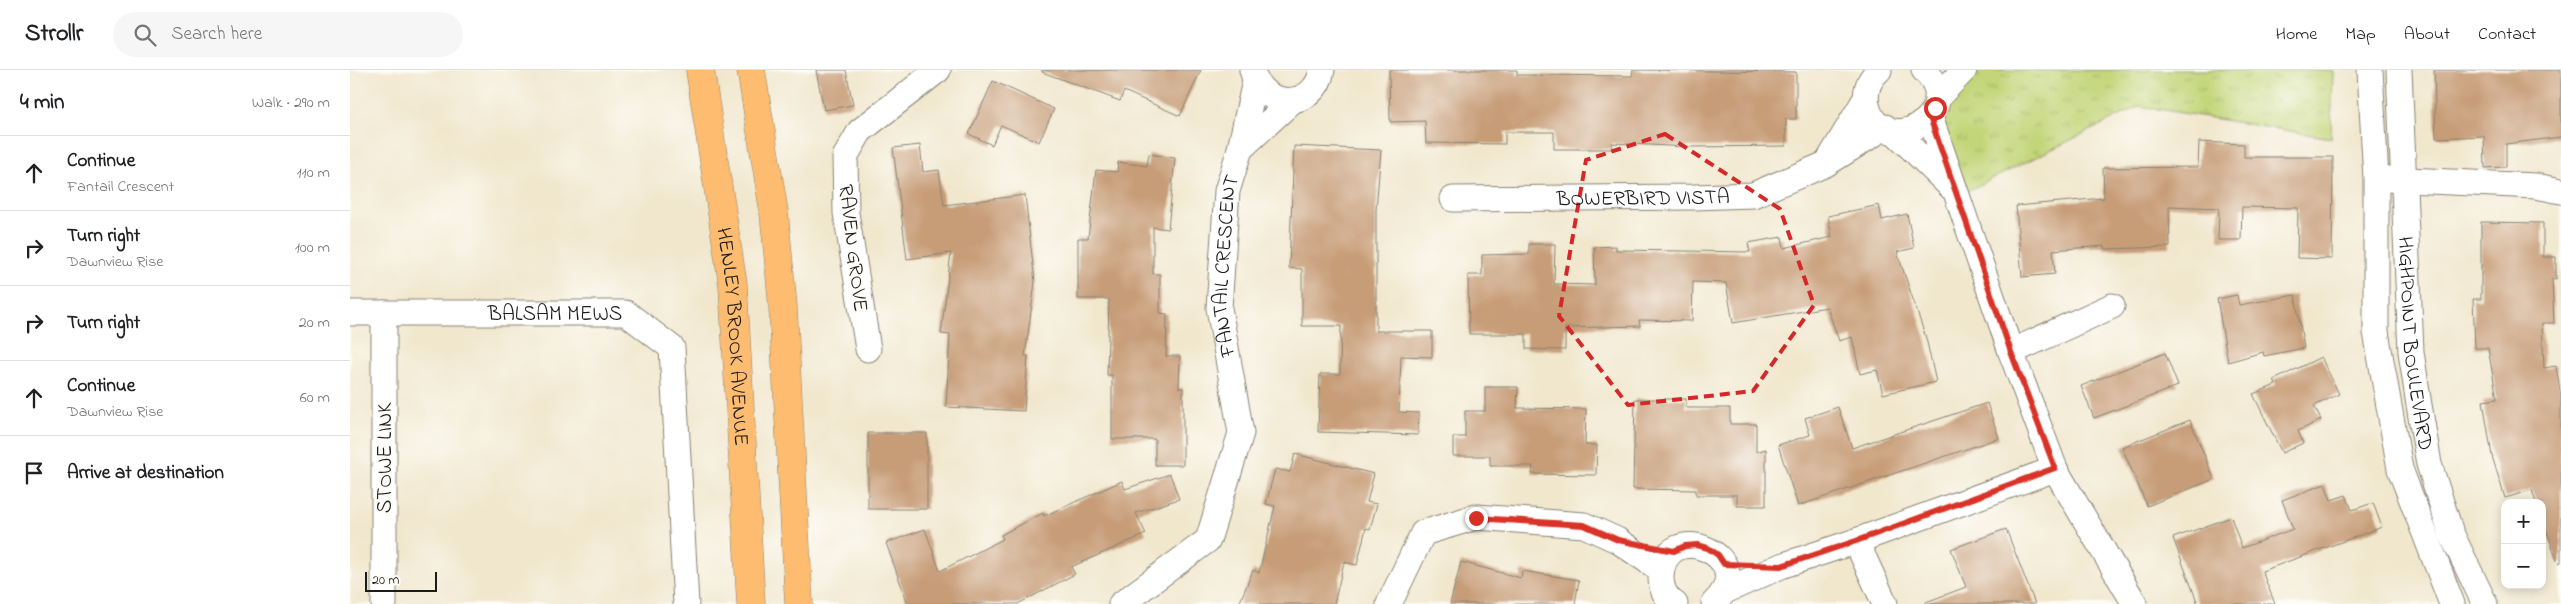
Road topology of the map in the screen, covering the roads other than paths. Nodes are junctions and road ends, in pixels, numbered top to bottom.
1 (700, 70) edge
2 (751, 70) edge
3 (938, 70) edge
4 (1322, 70) edge
5 (1924, 70) edge
6 (1964, 70) edge
7 (2370, 70) edge
8 (2399, 70) edge
9 (1254, 76) edge
10 (1868, 80) edge
11 (1292, 101) junction
12 (1933, 107) junction
13 (1889, 129) junction
14 (1240, 149) junction
15 (1826, 164) junction
16 (2376, 179) junction
17 (2403, 180) junction
18 (1954, 191) junction
19 (2561, 191) edge
20 (1453, 199) dead end
21 (2112, 306) dead end
22 (350, 313) edge
23 (384, 313) junction
24 (868, 349) dead end
25 (2011, 352) junction
26 (2055, 468) junction
27 (1856, 541) junction
28 (1668, 560) junction
29 (1724, 564) junction
30 (1781, 566) junction
31 (1717, 600) edge
32 (1673, 603) edge
33 (384, 604) edge
34 (686, 604) edge
35 (751, 604) edge
36 (799, 604) edge
37 (1121, 604) edge
38 (1389, 604) edge
39 (1885, 604) edge
40 (2135, 604) edge
41 (2452, 604) edge
42 (2486, 604) edge

1 - 35 main road, HENLEY BROOK AVENUE
2 - 36 main road
3 - 24 street, RAVEN GROVE
4 - 11 street, FANTAIL CRESCENT
5 - 12 street
6 - 12 street
7 - 16 street, HIGHPOINT BOULEVARD
8 - 17 street, HIGHPOINT BOULEVARD
9 - 11 street
9 - 14 street, FANTAIL CRESCENT
10 - 13 street
10 - 15 street
11 - 14 street, FANTAIL CRESCENT
12 - 13 street
12 - 18 street
13 - 15 street, BOWERBIRD VISTA
13 - 18 street
14 - 37 street, FANTAIL CRESCENT
15 - 20 street, BOWERBIRD VISTA
16 - 17 street
16 - 41 street, HIGHPOINT BOULEVARD
17 - 19 street
17 - 42 street, HIGHPOINT BOULEVARD
18 - 25 street
21 - 25 street
22 - 23 street, BALSAM MEWS
23 - 33 street, STOWE LINK
23 - 34 street, BALSAM MEWS
25 - 26 street
26 - 27 street
26 - 40 street
27 - 30 street
27 - 39 street
28 - 29 street
28 - 32 street
28 - 38 street
29 - 30 street
29 - 31 street
30 - 31 street

